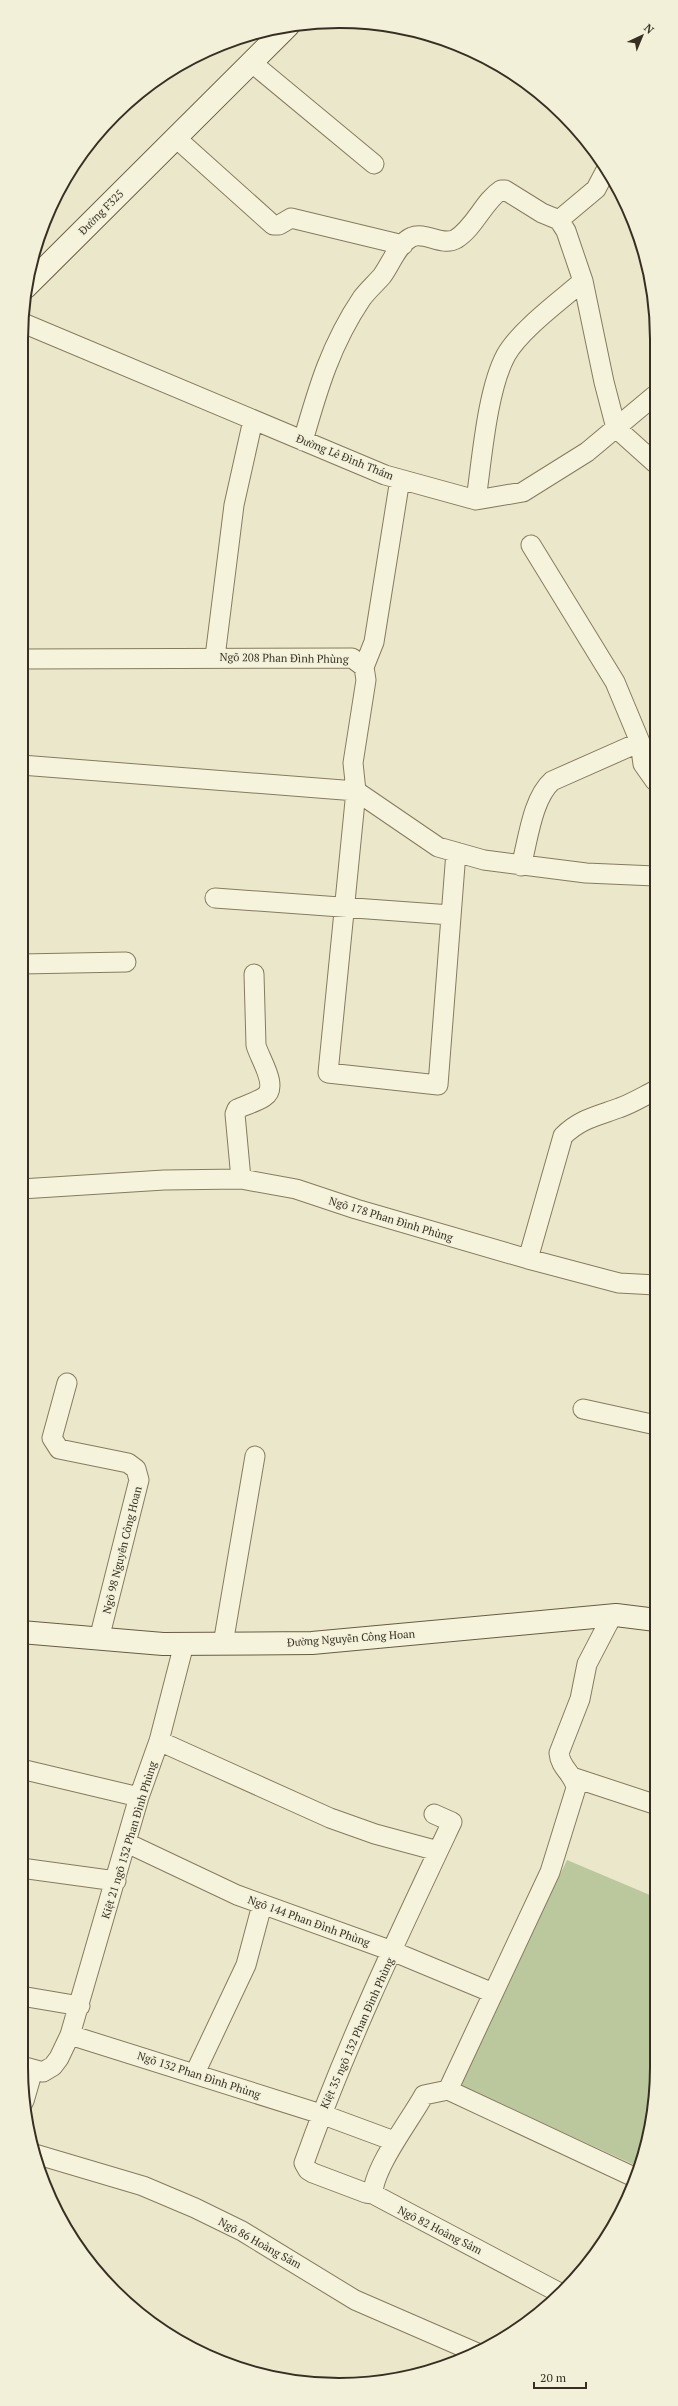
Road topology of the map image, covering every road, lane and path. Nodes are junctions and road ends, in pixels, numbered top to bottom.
1 (280, 34) edge
2 (251, 62) junction
3 (176, 138) junction
4 (374, 164) dead end
5 (603, 175) edge
6 (560, 220) junction
7 (403, 245) junction
8 (34, 279) edge
9 (582, 281) junction
10 (29, 325) edge
11 (650, 399) edge
12 (253, 420) junction
13 (616, 428) junction
14 (303, 440) junction
15 (650, 459) edge
16 (400, 479) junction
17 (476, 500) junction
18 (531, 545) dead end
19 (215, 657) junction
20 (28, 659) edge
21 (364, 667) junction
22 (640, 742) junction
23 (28, 766) edge
24 (650, 774) edge
25 (356, 790) junction
26 (456, 852) junction
27 (521, 866) junction
28 (650, 876) edge
29 (215, 898) dead end
30 (345, 906) junction
31 (451, 915) junction
32 (126, 962) dead end
33 (28, 964) edge
34 (254, 974) dead end
35 (650, 1093) edge
36 (241, 1179) junction
37 (28, 1189) edge
38 (528, 1259) junction
39 (650, 1285) edge
40 (67, 1383) dead end
41 (583, 1409) dead end
42 (650, 1424) edge
43 (255, 1456) dead end
44 (612, 1616) junction
45 (650, 1619) edge
46 (28, 1633) edge
47 (100, 1639) junction
48 (184, 1644) junction
49 (223, 1644) junction
50 (160, 1740) junction
51 (28, 1771) edge
52 (572, 1777) junction
53 (139, 1797) junction
54 (650, 1803) edge
55 (434, 1814) dead end
56 (127, 1843) junction
57 (438, 1851) junction
58 (28, 1869) edge
59 (116, 1881) junction
60 (262, 1905) junction
61 (392, 1951) junction
62 (493, 1993) junction
63 (28, 1997) edge
64 (80, 2006) junction
65 (70, 2035) junction
66 (28, 2068) edge
67 (195, 2073) junction
68 (448, 2090) junction
69 (321, 2114) junction
70 (394, 2141) junction
71 (42, 2156) edge
72 (630, 2175) edge
73 (373, 2194) junction
74 (555, 2291) edge
75 (469, 2349) edge

1 - 2 main road
2 - 3 main road, Đường F325
2 - 4 street
3 - 7 street
3 - 8 main road, Đường F325
5 - 6 street
6 - 7 street
6 - 9 street
7 - 14 street
9 - 13 street
9 - 17 street
10 - 12 street, Đường Lê Đình Thám
11 - 13 street, Đường Lê Đình Thám
12 - 14 street, Đường Lê Đình Thám
12 - 19 street
13 - 15 street
13 - 17 street, Đường Lê Đình Thám
14 - 16 street, Đường Lê Đình Thám
16 - 17 street, Đường Lê Đình Thám
16 - 21 street
18 - 22 street
19 - 20 street, Ngõ 208 Phan Đình Phùng
19 - 21 street, Ngõ 208 Phan Đình Phùng
21 - 25 street, Ngõ 208 Phan Đình Phùng
22 - 24 street
22 - 27 street
23 - 25 street
25 - 26 street
25 - 30 street, Ngõ 208 Phan Đình Phùng
26 - 27 street
26 - 31 street
27 - 28 street
29 - 30 street
30 - 31 street
30 - 31 street, Ngõ 208 Phan Đình Phùng
32 - 33 street
34 - 36 street
35 - 38 street
36 - 37 street, Ngõ 178 Phan Đình Phùng
36 - 38 street, Ngõ 178 Phan Đình Phùng
38 - 39 street, Ngõ 178 Phan Đình Phùng
40 - 47 street, Ngõ 98 Nguyễn Công Hoan
41 - 42 street
43 - 49 street
44 - 45 main road, Đường Nguyễn Công Hoan
44 - 49 main road, Đường Nguyễn Công Hoan
44 - 52 street
46 - 47 main road, Đường Nguyễn Công Hoan
47 - 48 main road, Đường Nguyễn Công Hoan
48 - 49 main road, Đường Nguyễn Công Hoan
48 - 50 street, Kiệt 21 ngõ 132 Phan Đình Phùng
50 - 53 street, Kiệt 21 ngõ 132 Phan Đình Phùng
50 - 57 street
51 - 53 street
52 - 54 street
52 - 62 street
53 - 56 street, Kiệt 21 ngõ 132 Phan Đình Phùng
55 - 57 street, Kiệt 35 ngõ 132 Phan Đình Phùng
56 - 59 street, Kiệt 21 ngõ 132 Phan Đình Phùng
56 - 60 street, Ngõ 144 Phan Đình Phùng
57 - 61 street, Kiệt 35 ngõ 132 Phan Đình Phùng
58 - 59 street
59 - 64 street, Kiệt 21 ngõ 132 Phan Đình Phùng
60 - 61 street, Ngõ 144 Phan Đình Phùng
60 - 67 street
61 - 62 street, Ngõ 144 Phan Đình Phùng
61 - 69 street, Kiệt 35 ngõ 132 Phan Đình Phùng
62 - 68 street
63 - 64 street
64 - 65 street, Kiệt 21 ngõ 132 Phan Đình Phùng
65 - 66 street
65 - 67 street, Ngõ 132 Phan Đình Phùng
67 - 69 street, Ngõ 132 Phan Đình Phùng
68 - 70 street
68 - 72 street
69 - 70 street, Ngõ 132 Phan Đình Phùng
69 - 73 street, Kiệt 35 ngõ 132 Phan Đình Phùng
70 - 73 street
71 - 75 street, Ngõ 86 Hoàng Sâm
73 - 74 street, Ngõ 82 Hoàng Sâm

